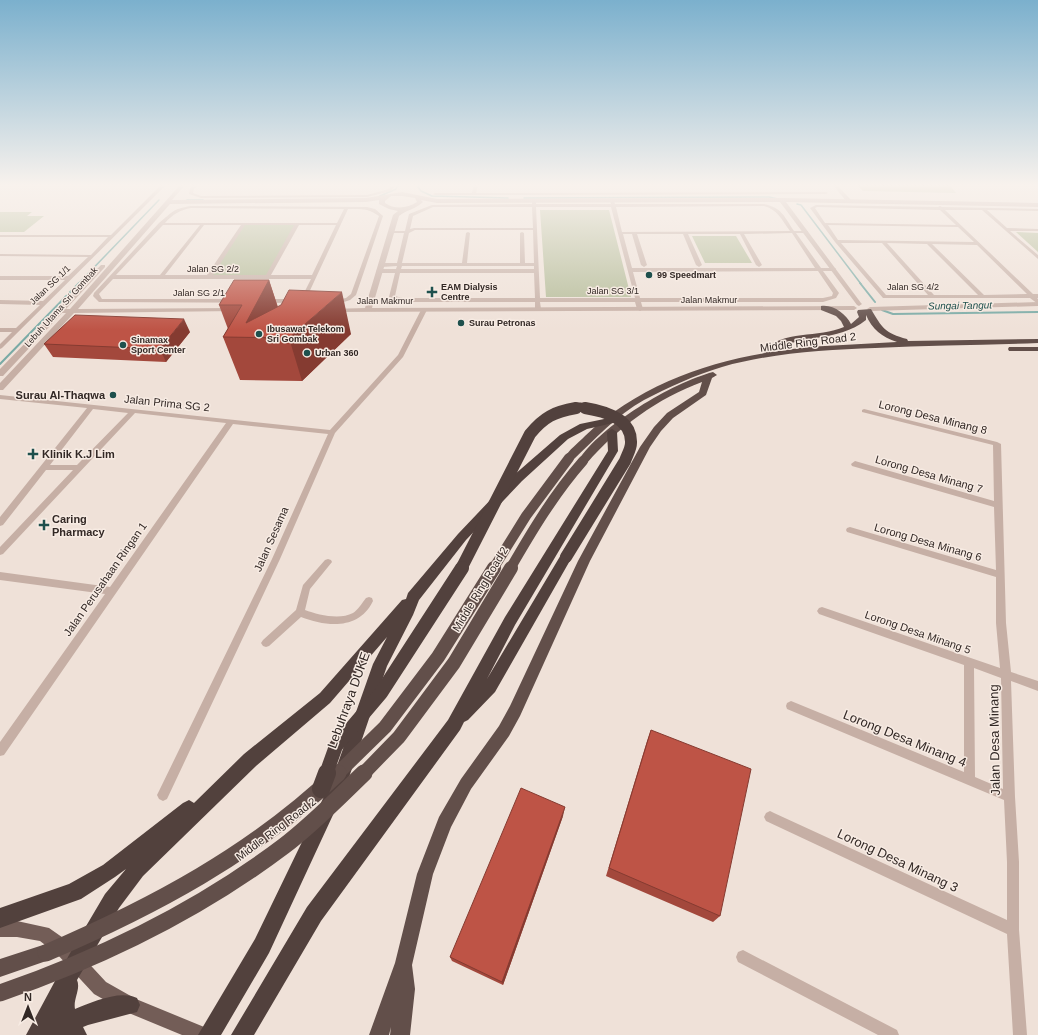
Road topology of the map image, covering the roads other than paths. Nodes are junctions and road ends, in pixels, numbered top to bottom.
1 (116, 233) edge
2 (133, 233) edge
3 (141, 233) edge
4 (152, 233) edge
5 (195, 233) edge
6 (238, 233) edge
7 (292, 233) edge
8 (335, 233) edge
9 (375, 233) edge
10 (391, 233) edge
11 (408, 233) edge
12 (468, 233) edge
13 (522, 233) edge
14 (536, 233) edge
15 (621, 233) edge
16 (634, 233) edge
17 (685, 233) edge
18 (742, 233) edge
19 (793, 233) edge
20 (807, 233) edge
21 (831, 233) edge
22 (967, 233) edge
23 (1011, 233) edge
24 (0, 236) edge
25 (113, 236) junction
26 (837, 242) junction
27 (883, 242) junction
28 (928, 243) junction
29 (978, 244) junction
30 (127, 250) junction
31 (137, 250) junction
32 (0, 255) edge
33 (92, 256) junction
34 (1038, 258) edge
35 (464, 264) junction
36 (523, 264) junction
37 (537, 264) junction
38 (644, 265) junction
39 (699, 265) junction
40 (759, 265) junction
41 (719, 267) junction
42 (818, 267) junction
43 (380, 268) junction
44 (399, 268) junction
45 (629, 268) junction
46 (833, 269) junction
47 (537, 271) junction
48 (112, 277) junction
49 (160, 277) junction
50 (209, 277) junction
51 (268, 277) junction
52 (314, 277) junction
53 (0, 278) edge
54 (70, 278) junction
55 (932, 296) junction
56 (982, 296) junction
57 (1031, 296) junction
58 (1038, 296) edge
59 (82, 299) junction
60 (538, 300) junction
61 (638, 300) junction
62 (0, 302) edge
63 (44, 303) junction
64 (1038, 303) edge
65 (302, 304) junction
66 (824, 308) junction
67 (538, 309) junction
68 (640, 309) junction
69 (863, 309) junction
70 (239, 310) edge
71 (326, 310) edge
72 (368, 310) junction
73 (424, 310) junction
74 (60, 311) junction
75 (72, 311) junction
76 (97, 311) junction
77 (60, 323) junction
78 (848, 328) junction
79 (0, 330) edge
80 (17, 330) junction
81 (1038, 341) edge
82 (918, 344) junction
83 (0, 347) edge
84 (1038, 349) edge
85 (1002, 350) junction
86 (1038, 354) edge
87 (762, 355) junction
88 (0, 374) edge
89 (708, 376) junction
90 (0, 388) edge
91 (3, 398) edge
92 (0, 405) edge
93 (90, 407) junction
94 (133, 411) junction
95 (864, 411) dead end
96 (231, 421) junction
97 (610, 427) junction
98 (332, 432) junction
99 (997, 444) joint
100 (576, 460) junction
101 (854, 464) dead end
102 (44, 467) junction
103 (79, 468) junction
104 (998, 504) junction
105 (0, 524) edge
106 (850, 530) dead end
107 (0, 552) edge
108 (328, 562) dead end
109 (1000, 575) junction
110 (0, 576) edge
111 (111, 591) junction
112 (413, 597) junction
113 (369, 602) dead end
114 (822, 611) dead end
115 (300, 612) junction
116 (266, 643) dead end
117 (969, 663) junction
118 (1006, 675) junction
119 (1038, 686) edge
120 (791, 706) dead end
121 (454, 725) junction
122 (0, 751) edge
123 (250, 760) junction
124 (970, 780) junction
125 (321, 789) junction
126 (163, 795) dead end
127 (1009, 797) junction
128 (770, 817) dead end
129 (0, 918) edge
130 (0, 929) edge
131 (1013, 930) junction
132 (743, 957) dead end
133 (76, 962) junction
134 (404, 963) junction
135 (0, 968) edge
136 (0, 993) edge
137 (130, 1005) junction
138 (66, 1031) edge
139 (37, 1035) edge
140 (204, 1035) edge
141 (209, 1035) edge
142 (242, 1035) edge
143 (379, 1035) edge
144 (400, 1035) edge
145 (892, 1035) edge
146 (1020, 1035) edge

1 - 25 street, Jalan SG 1/1
2 - 74 street, Lebuh Utama Sri Gombak
3 - 30 street, Lebuh Utama Sri Gombak
4 - 31 street
5 - 49 street
6 - 50 street
7 - 51 street
8 - 52 street
9 - 65 street, Jalan SG 2/1
10 - 43 street
11 - 44 street
12 - 35 street
13 - 36 street
14 - 37 street
15 - 45 street
16 - 38 street
17 - 39 street
18 - 40 street
19 - 42 street
20 - 46 street
21 - 26 street, Jalan SG 4/2
22 - 29 street
23 - 34 street
24 - 25 street
25 - 33 street, Jalan SG 1/1
26 - 27 street
26 - 55 street, Jalan SG 4/2
27 - 28 street
27 - 55 street
28 - 29 street
28 - 56 street
29 - 57 street
30 - 31 street
30 - 59 street, Lebuh Utama Sri Gombak
31 - 48 street
32 - 33 street
33 - 54 street, Jalan SG 1/1
35 - 36 street
35 - 44 street
36 - 37 street
37 - 47 street
38 - 39 street
38 - 45 street
39 - 41 street
40 - 41 street
40 - 42 street
41 - 42 street
41 - 45 street
42 - 46 street
42 - 61 street, Jalan SG 3/1
43 - 44 street
43 - 72 street
44 - 47 street
44 - 60 street, Jalan SG 3/1
45 - 61 street
46 - 69 street
47 - 60 street
48 - 49 street, Jalan SG 2/2
48 - 65 street, Jalan SG 2/1
49 - 50 street, Jalan SG 2/2
50 - 51 street, Jalan SG 2/2
51 - 52 street, Jalan SG 2/2
52 - 65 street
53 - 54 street
54 - 63 street, Jalan SG 1/1
55 - 56 street, Jalan SG 4/2
56 - 57 street, Jalan SG 4/2
57 - 58 street, Jalan SG 4/2
57 - 64 street
59 - 75 street, Lebuh Utama Sri Gombak
59 - 76 street
60 - 61 street, Jalan SG 3/1
60 - 67 street
61 - 68 street
62 - 63 street
63 - 80 street, Jalan SG 1/1
64 - 69 street, Jalan Makmur
66 - 68 street, Jalan Makmur
66 - 69 street, Jalan Makmur
66 - 78 highway
67 - 68 street, Jalan Makmur
67 - 73 street, Jalan Makmur
69 - 78 highway
69 - 82 highway
70 - 76 street
71 - 72 street, Jalan Makmur
72 - 73 street, Jalan Makmur
73 - 98 street, Jalan Sesama
74 - 75 street
74 - 88 street, Lebuh Utama Sri Gombak
75 - 76 street
75 - 77 street, Lebuh Utama Sri Gombak
76 - 77 street
77 - 90 street, Lebuh Utama Sri Gombak
78 - 87 highway
79 - 80 street
80 - 83 street, Jalan SG 1/1
81 - 82 highway, Middle Ring Road 2
82 - 87 highway, Middle Ring Road 2
84 - 85 highway, Middle Ring Road 2
85 - 86 highway
85 - 89 highway, Middle Ring Road 2
87 - 97 highway, Middle Ring Road 2
89 - 97 highway, Middle Ring Road 2
89 - 134 highway
91 - 92 street
91 - 93 street, Jalan Prima SG 2
93 - 94 street, Jalan Prima SG 2
93 - 102 street
94 - 96 street, Jalan Prima SG 2
94 - 103 street
95 - 99 street, Lorong Desa Minang 8
96 - 98 street, Jalan Prima SG 2
96 - 111 street, Jalan Perusahaan Ringan 1
97 - 100 highway, Middle Ring Road 2
97 - 100 highway, Middle Ring Road 2
97 - 112 highway, Lebuhraya DUKE
97 - 121 highway
98 - 126 street, Jalan Sesama
99 - 104 street, Jalan Desa Minang
100 - 125 highway, Middle Ring Road 2, bridge
100 - 136 highway, Middle Ring Road 2, bridge
101 - 104 street, Lorong Desa Minang 7
102 - 103 street
102 - 105 street
103 - 107 street
104 - 109 street, Jalan Desa Minang
106 - 109 street, Lorong Desa Minang 6
108 - 115 street
109 - 118 street, Jalan Desa Minang
110 - 111 street
111 - 122 street, Jalan Perusahaan Ringan 1
112 - 123 highway
112 - 141 highway, Lebuhraya DUKE
113 - 115 street
114 - 117 street, Lorong Desa Minang 5
115 - 116 street
117 - 118 street, Lorong Desa Minang 5
117 - 124 street
118 - 119 street, Lorong Desa Minang 5
118 - 127 street, Jalan Desa Minang
120 - 124 street, Lorong Desa Minang 4
121 - 125 highway, bridge
121 - 142 highway
123 - 129 highway
123 - 133 highway
124 - 127 street, Lorong Desa Minang 4
125 - 135 highway, Middle Ring Road 2, bridge
127 - 131 street, Jalan Desa Minang
128 - 131 street, Lorong Desa Minang 3
130 - 133 main road
131 - 146 street, Jalan Desa Minang
132 - 145 street
133 - 137 main road
133 - 138 highway
133 - 139 highway
134 - 143 highway
134 - 144 highway
137 - 138 highway
137 - 140 main road

